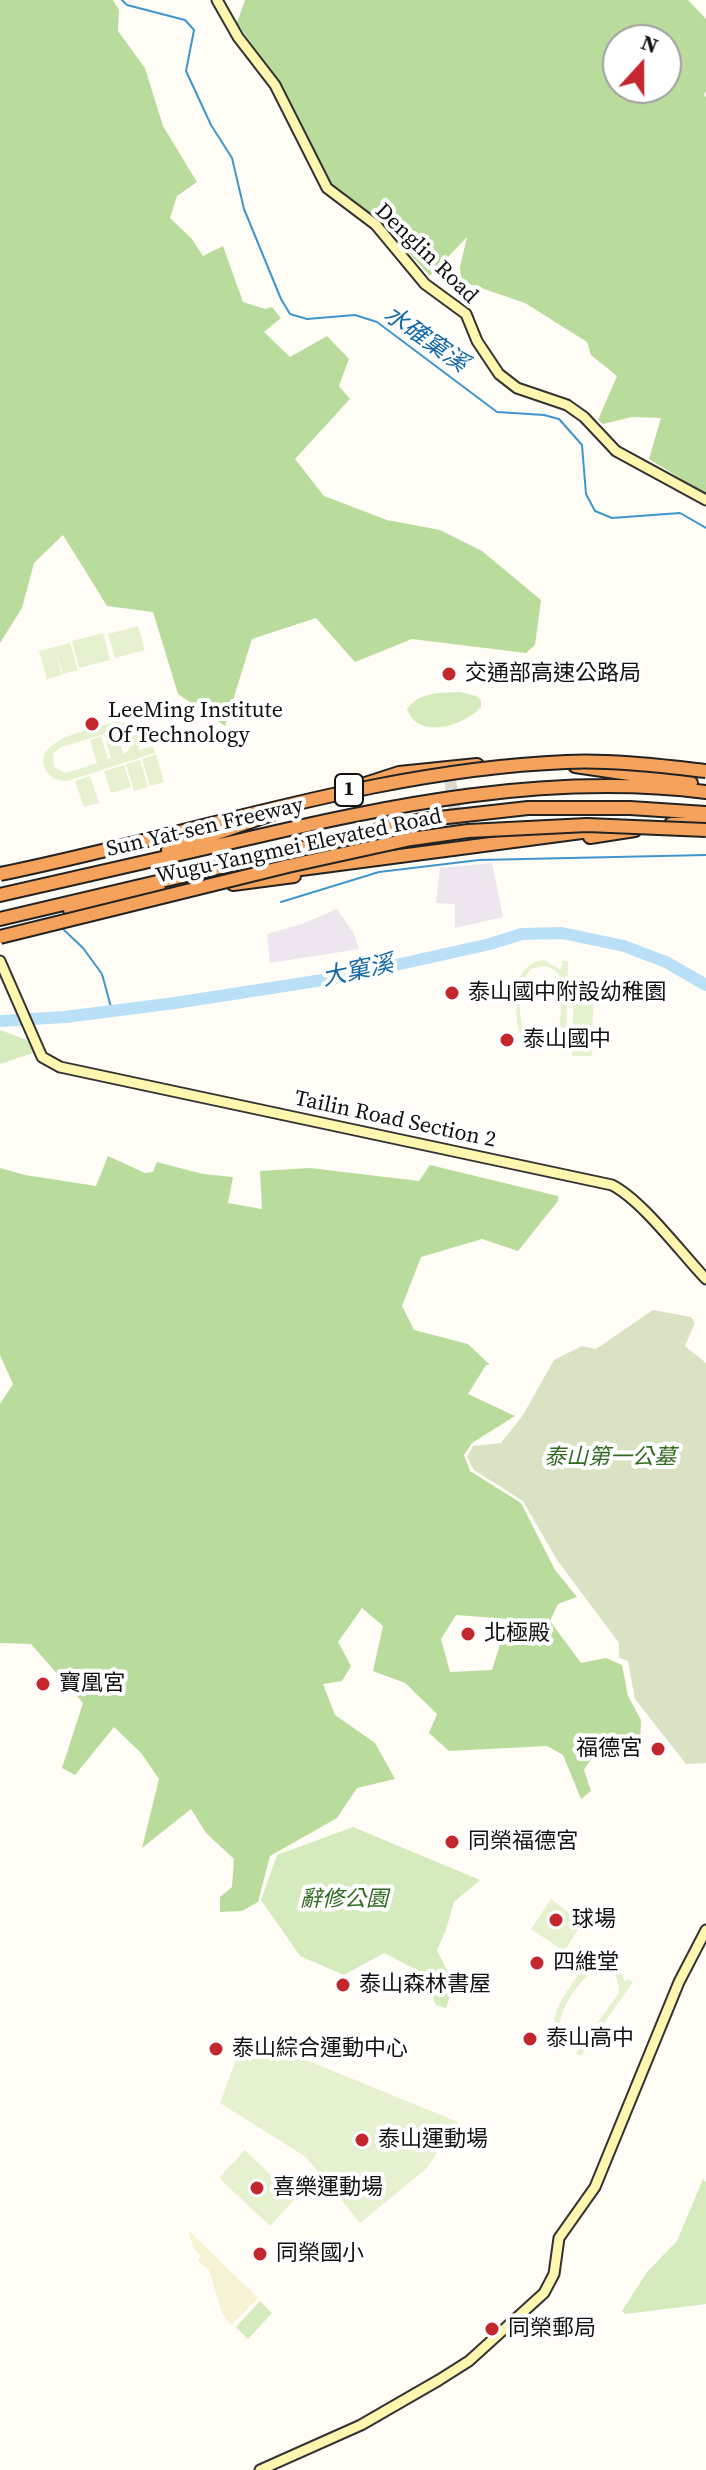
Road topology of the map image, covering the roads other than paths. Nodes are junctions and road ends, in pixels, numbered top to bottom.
1 (217, 0) edge
2 (706, 500) edge
3 (706, 771) edge
4 (706, 789) edge
5 (706, 813) edge
6 (684, 823) junction
7 (706, 823) edge
8 (458, 828) tunnel mouth
9 (706, 830) edge
10 (462, 848) junction
11 (112, 870) junction
12 (0, 874) edge
13 (0, 895) edge
14 (72, 910) junction
15 (3, 921) edge
16 (0, 937) edge
17 (0, 961) edge
18 (706, 1279) edge
19 (706, 1930) edge
20 (260, 2470) edge

1 - 2 main road, Denglin Road
3 - 12 highway, Wugu-Yangmei Elevated Road / 1, bridge
4 - 11 highway, Sun Yat-sen Freeway / 1
4 - 11 highway
5 - 15 highway, Sun Yat-sen Freeway / 1
6 - 7 highway
6 - 10 highway
6 - 14 highway
8 - 10 highway
9 - 16 highway, Wugu-Yangmei Elevated Road, bridge
10 - 14 highway
11 - 13 highway, Sun Yat-sen Freeway / 1
14 - 15 highway
17 - 18 main road
19 - 20 main road

